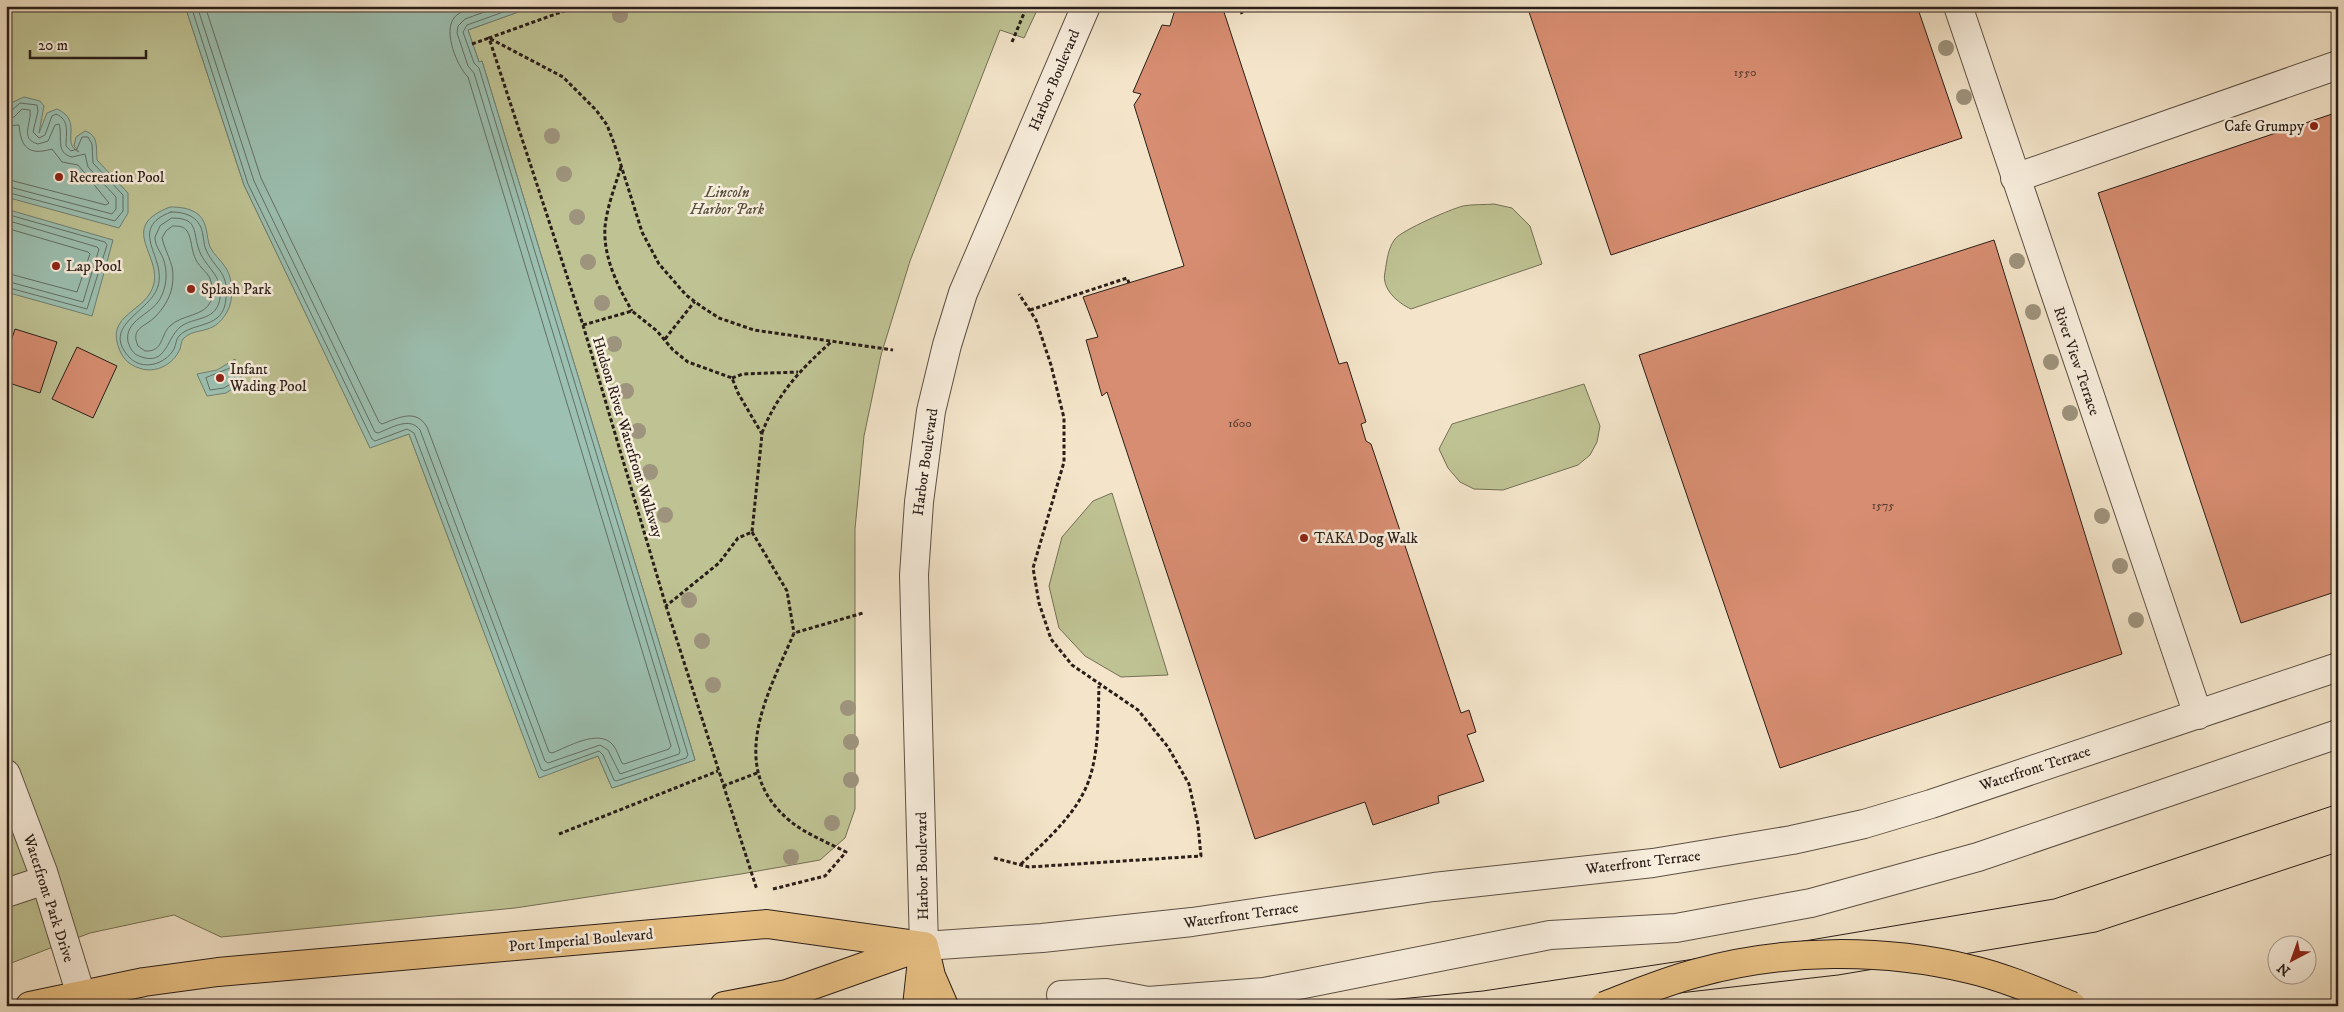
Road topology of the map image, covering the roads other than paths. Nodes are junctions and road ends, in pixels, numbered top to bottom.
1 (1086, 6) edge
2 (1958, 6) edge
3 (2338, 64) edge
4 (2015, 178) junction
5 (2338, 667) edge
6 (2198, 715) junction
7 (2338, 734) edge
8 (6, 774) edge
9 (45, 880) junction
10 (6, 892) edge
11 (924, 946) junction
12 (1060, 995) dead end
13 (81, 1000) edge
14 (30, 1006) edge
15 (724, 1006) edge
16 (918, 1006) edge
17 (944, 1006) edge
18 (1604, 1006) edge
19 (2072, 1006) edge

1 - 11 street, Harbor Boulevard
2 - 4 street, River View Terrace
3 - 4 street
4 - 6 street, River View Terrace
5 - 6 street, Waterfront Terrace
6 - 11 street, Waterfront Terrace
7 - 12 street
8 - 9 street, Waterfront Park Drive
9 - 10 street
9 - 13 street, Waterfront Park Drive
11 - 13 main road, Port Imperial Boulevard
11 - 15 main road
11 - 16 main road
11 - 17 main road
13 - 14 main road, Port Imperial Boulevard
18 - 19 main road, bridge

